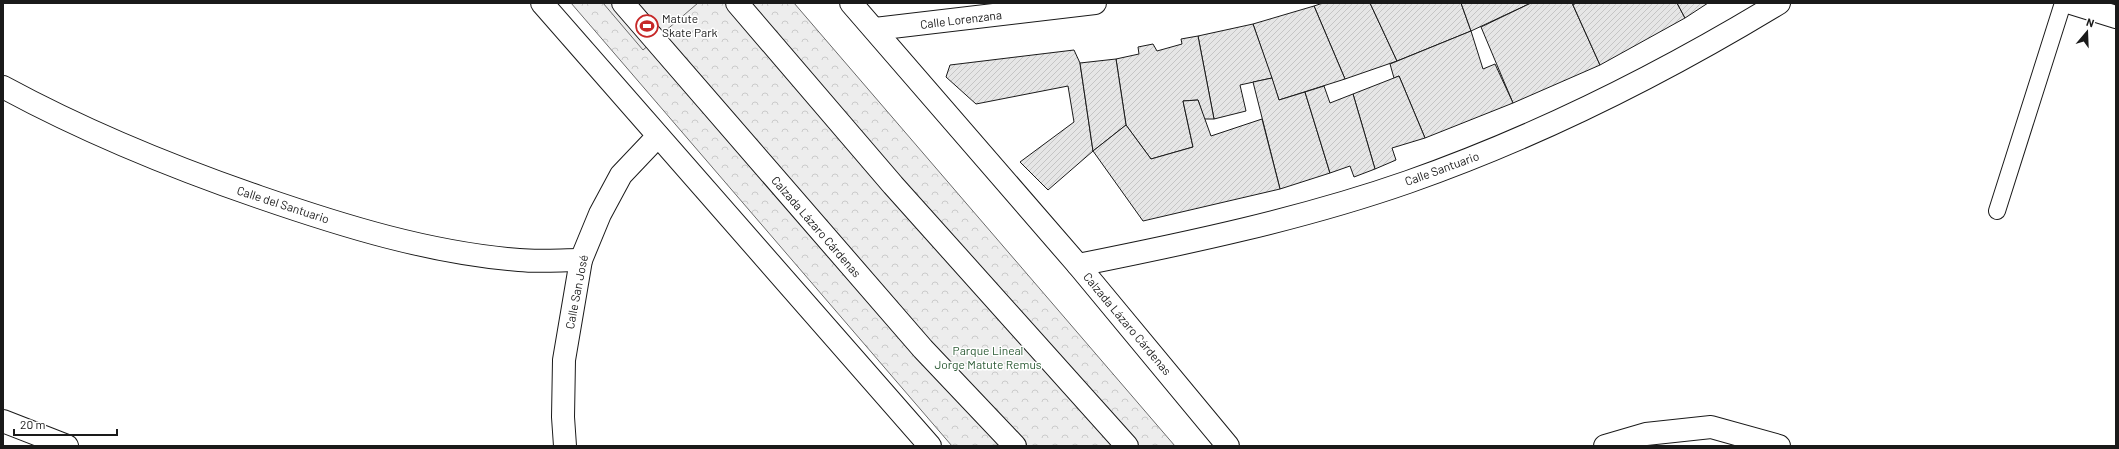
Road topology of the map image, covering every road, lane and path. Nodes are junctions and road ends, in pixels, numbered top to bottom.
1 (542, 3) edge
2 (624, 3) edge
3 (737, 3) edge
4 (851, 3) edge
5 (1095, 3) edge
6 (1779, 3) edge
7 (2062, 3) edge
8 (2071, 3) edge
9 (2116, 17) edge
10 (875, 29) junction
11 (3, 87) edge
12 (658, 136) junction
13 (1997, 210) dead end
14 (581, 260) junction
15 (1078, 265) junction
16 (3, 420) edge
17 (67, 446) edge
18 (565, 446) edge
19 (930, 446) edge
20 (1015, 446) edge
21 (1127, 446) edge
22 (1228, 446) edge
23 (1605, 446) edge
24 (1779, 446) edge

1 - 12 main road
2 - 20 main road, Calzada Lázaro Cárdenas
3 - 21 main road
4 - 10 main road, Calzada Lázaro Cárdenas
5 - 10 main road, Calle Lorenzana
6 - 15 main road, Calle Santuario
7 - 13 lane
8 - 9 main road
10 - 15 main road, Calzada Lázaro Cárdenas
11 - 14 main road, Calle del Santuario
12 - 14 main road, Calle San José
12 - 19 main road
14 - 18 main road, Calle San José
15 - 22 main road, Calzada Lázaro Cárdenas
16 - 17 main road
23 - 24 main road

